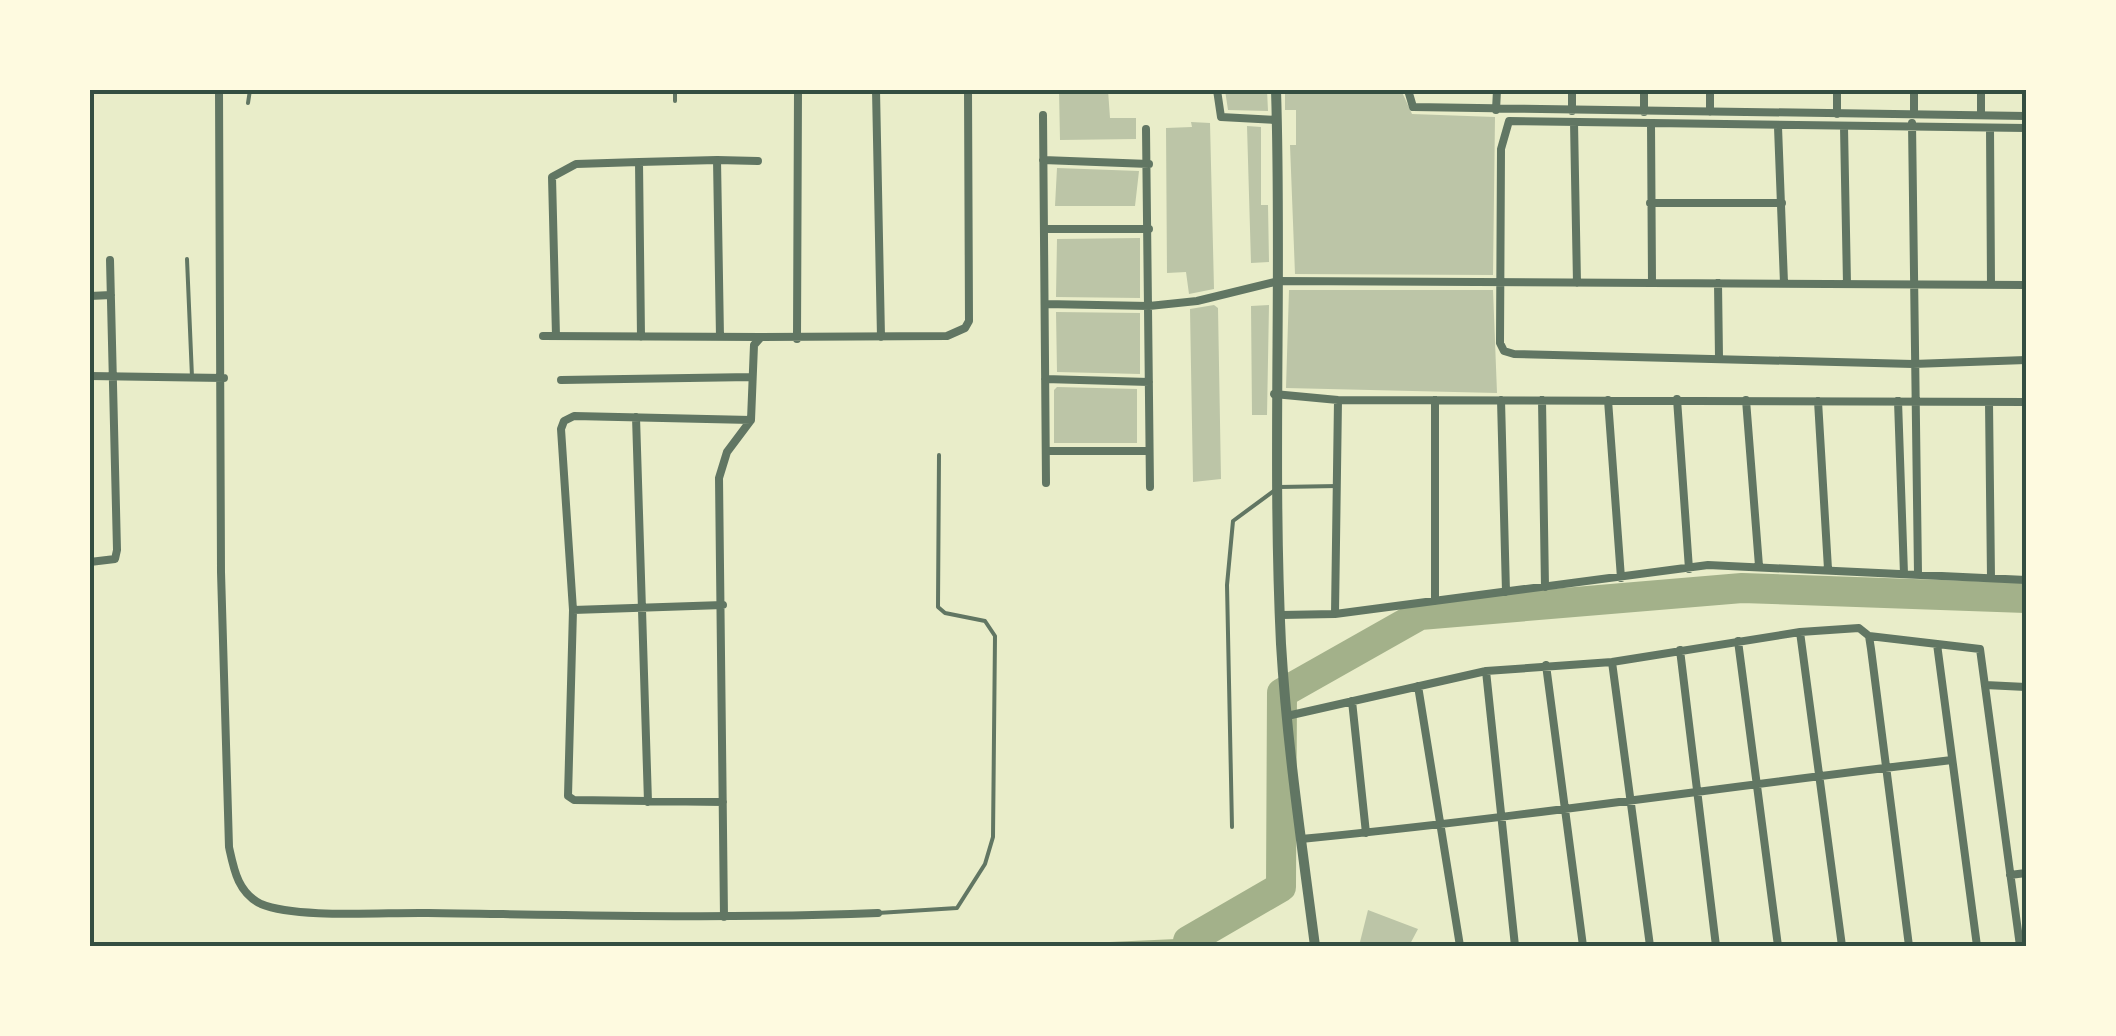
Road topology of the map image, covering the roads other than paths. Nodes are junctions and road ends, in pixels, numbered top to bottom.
1 (219, 90) edge
2 (250, 90) edge
3 (675, 90) edge
4 (798, 90) edge
5 (876, 90) edge
6 (968, 90) edge
7 (1217, 90) edge
8 (1276, 90) edge
9 (1408, 90) edge
10 (1497, 90) edge
11 (1572, 90) edge
12 (1644, 90) edge
13 (1710, 90) edge
14 (1837, 90) edge
15 (1914, 90) edge
16 (1981, 90) edge
17 (675, 101) dead end
18 (248, 104) dead end
19 (1496, 110) junction
20 (1572, 111) junction
21 (1644, 112) junction
22 (1710, 112) junction
23 (1837, 114) junction
24 (1981, 114) junction
25 (1043, 115) dead end
26 (2026, 116) edge
27 (1913, 119) junction
28 (1277, 120) junction
29 (1574, 122) junction
30 (1650, 123) junction
31 (1778, 126) junction
32 (1844, 127) junction
33 (1990, 128) junction
34 (2026, 128) edge
35 (1146, 129) dead end
36 (717, 160) junction
37 (1044, 160) junction
38 (758, 161) dead end
39 (639, 162) junction
40 (1149, 164) junction
41 (1650, 203) junction
42 (1782, 203) junction
43 (1044, 229) junction
44 (1149, 229) junction
45 (187, 259) dead end
46 (110, 260) dead end
47 (1279, 281) junction
48 (1502, 281) junction
49 (1652, 282) junction
50 (1718, 283) junction
51 (1784, 283) junction
52 (1576, 284) junction
53 (1847, 284) junction
54 (1911, 284) junction
55 (1991, 285) junction
56 (2026, 285) edge
57 (90, 296) edge
58 (111, 296) junction
59 (1045, 304) junction
60 (1149, 306) junction
61 (543, 336) dead end
62 (556, 336) junction
63 (641, 337) junction
64 (720, 337) junction
65 (760, 337) junction
66 (882, 337) junction
67 (797, 338) junction
68 (1718, 358) junction
69 (2026, 360) edge
70 (1913, 364) junction
71 (90, 376) edge
72 (112, 376) junction
73 (192, 377) junction
74 (752, 377) junction
75 (224, 378) junction
76 (1045, 379) junction
77 (561, 380) dead end
78 (1148, 382) junction
79 (1274, 394) junction
80 (1678, 399) junction
81 (1338, 400) junction
82 (1434, 400) junction
83 (1502, 400) junction
84 (1542, 400) junction
85 (1608, 400) junction
86 (1746, 400) junction
87 (1818, 400) junction
88 (1898, 402) junction
89 (1915, 402) junction
90 (1989, 402) junction
91 (2026, 402) edge
92 (636, 417) junction
93 (751, 420) junction
94 (1148, 450) junction
95 (1046, 451) junction
96 (939, 455) dead end
97 (1046, 483) dead end
98 (1338, 486) junction
99 (1150, 487) dead end
100 (1279, 487) junction
101 (90, 562) edge
102 (1759, 566) junction
103 (1689, 569) junction
104 (1828, 570) junction
105 (1904, 574) junction
106 (1918, 574) junction
107 (1621, 578) junction
108 (1991, 578) junction
109 (2026, 580) edge
110 (1545, 587) junction
111 (1506, 592) junction
112 (1435, 601) junction
113 (723, 606) junction
114 (639, 608) junction
115 (573, 610) junction
116 (1335, 614) junction
117 (1281, 615) junction
118 (1800, 632) junction
119 (1869, 636) junction
120 (1738, 641) junction
121 (1937, 644) junction
122 (1680, 650) junction
123 (1612, 662) junction
124 (1546, 665) junction
125 (1486, 671) junction
126 (1985, 685) junction
127 (1418, 686) junction
128 (2026, 687) edge
129 (1352, 701) junction
130 (1287, 716) junction
131 (1952, 760) junction
132 (1886, 768) junction
133 (1820, 775) junction
134 (1756, 781) junction
135 (1695, 790) junction
136 (1631, 798) junction
137 (648, 802) junction
138 (724, 802) junction
139 (1565, 810) junction
140 (1499, 816) junction
141 (1444, 825) junction
142 (1232, 827) dead end
143 (1366, 832) junction
144 (1301, 839) junction
145 (2026, 873) edge
146 (2010, 876) junction
147 (878, 913) joint
148 (724, 918) junction
149 (1315, 946) edge
150 (1460, 946) edge
151 (1516, 946) edge
152 (1583, 946) edge
153 (1650, 946) edge
154 (1716, 946) edge
155 (1778, 946) edge
156 (1842, 946) edge
157 (1909, 946) edge
158 (1977, 946) edge
159 (2020, 946) edge

1 - 75 street
2 - 18 lane
3 - 17 lane
4 - 67 street
5 - 66 street
6 - 66 street
7 - 28 street
8 - 28 street
9 - 19 street
10 - 19 street
11 - 20 street
12 - 21 street
13 - 22 street
14 - 23 street
15 - 27 street
16 - 24 street
19 - 20 street
20 - 21 street
21 - 22 street
22 - 23 street
23 - 27 street
24 - 26 street
24 - 27 street
25 - 37 street
27 - 32 street
27 - 33 street
27 - 54 street
28 - 47 street
29 - 30 street
29 - 48 street
29 - 52 street
30 - 31 street
30 - 41 street
31 - 32 street
31 - 42 street
32 - 53 street
33 - 34 street
33 - 55 street
35 - 40 street
36 - 38 street
36 - 39 street
36 - 64 street
37 - 40 street
37 - 43 street
39 - 62 street
39 - 63 street
40 - 44 street
41 - 42 street
41 - 49 street
42 - 51 street
43 - 44 street
43 - 59 street
44 - 60 street
45 - 73 lane
46 - 58 street
47 - 48 street
47 - 60 street
47 - 79 street
48 - 52 street
48 - 68 street
49 - 50 street
49 - 52 street
50 - 51 street
50 - 68 street
51 - 53 street
53 - 54 street
54 - 55 street
54 - 70 street
55 - 56 street
57 - 58 street
58 - 72 street
59 - 60 street
59 - 76 street
60 - 78 street
61 - 62 street
62 - 63 street
63 - 64 street
64 - 65 street
65 - 67 street
65 - 74 street
66 - 67 street
68 - 70 street
69 - 70 street
70 - 89 street
71 - 72 street
72 - 73 street
72 - 101 street
73 - 75 street
74 - 77 street
74 - 93 street
75 - 148 street
76 - 78 street
76 - 95 street
78 - 94 street
79 - 81 street
79 - 100 street
80 - 85 street
80 - 86 street
80 - 103 street
81 - 82 street
81 - 98 street
82 - 83 street
82 - 112 street
83 - 84 street
83 - 111 street
84 - 85 street
84 - 110 street
85 - 107 street
86 - 87 street
86 - 102 street
87 - 88 street
87 - 104 street
88 - 89 street
88 - 105 street
89 - 90 street
89 - 106 street
90 - 91 street
90 - 108 street
92 - 93 street
92 - 114 street
92 - 115 street
93 - 113 street
94 - 95 street
94 - 99 street
95 - 97 street
96 - 147 lane
98 - 100 lane
98 - 116 street
100 - 117 street
100 - 142 lane
102 - 103 street
102 - 104 street
103 - 107 street
104 - 105 street
105 - 106 street
106 - 108 street
107 - 110 street
108 - 109 street
110 - 111 street
111 - 112 street
112 - 116 street
113 - 114 street
113 - 138 street
114 - 115 street
114 - 137 street
115 - 137 street
116 - 117 street
117 - 130 street
118 - 119 street
118 - 120 street
118 - 133 street
119 - 121 street
119 - 132 street
120 - 122 street
120 - 134 street
121 - 126 street
121 - 131 street
122 - 123 street
122 - 135 street
123 - 124 street
123 - 136 street
124 - 125 street
124 - 139 street
125 - 127 street
125 - 140 street
126 - 128 street
126 - 146 street
127 - 129 street
127 - 141 street
129 - 130 street
129 - 143 street
130 - 144 street
131 - 132 street
131 - 158 street
132 - 133 street
132 - 157 street
133 - 134 street
133 - 156 street
134 - 135 street
134 - 155 street
135 - 136 street
135 - 154 street
136 - 139 street
136 - 153 street
137 - 138 street
138 - 148 street
139 - 140 street
139 - 152 street
140 - 141 street
140 - 151 street
141 - 143 street
141 - 150 street
143 - 144 street
144 - 149 street
145 - 146 street
146 - 159 street
147 - 148 street

